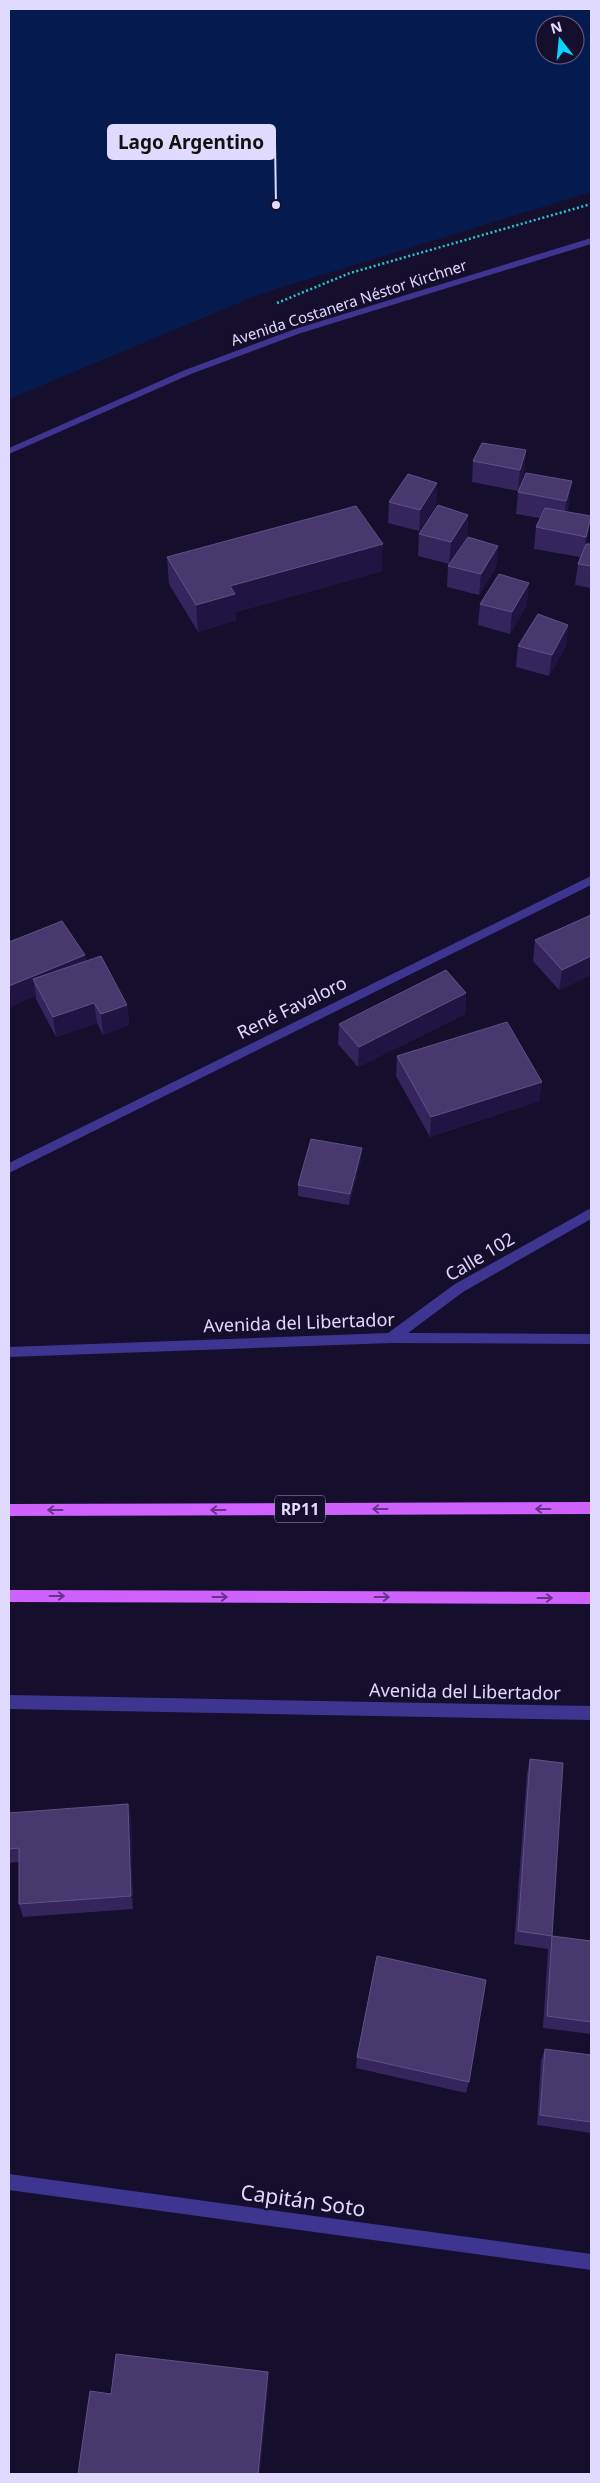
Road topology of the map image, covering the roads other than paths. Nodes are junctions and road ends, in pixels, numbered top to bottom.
1 (591, 241) edge
2 (9, 450) edge
3 (591, 880) edge
4 (9, 1168) edge
5 (591, 1213) edge
6 (391, 1338) junction
7 (591, 1339) edge
8 (9, 1352) edge
9 (591, 1508) edge
10 (9, 1510) edge
11 (9, 1596) edge
12 (591, 1598) edge
13 (9, 1702) edge
14 (591, 1713) edge
15 (9, 2182) edge
16 (591, 2262) edge

1 - 2 street, Avenida Costanera Néstor Kirchner
3 - 4 street, René Favaloro
5 - 6 street, Calle 102
6 - 7 street, Avenida del Libertador
6 - 8 street, Avenida del Libertador
9 -> 10 main road, RP11
11 -> 12 main road
13 - 14 street, Avenida del Libertador
15 - 16 street, Capitán Soto

